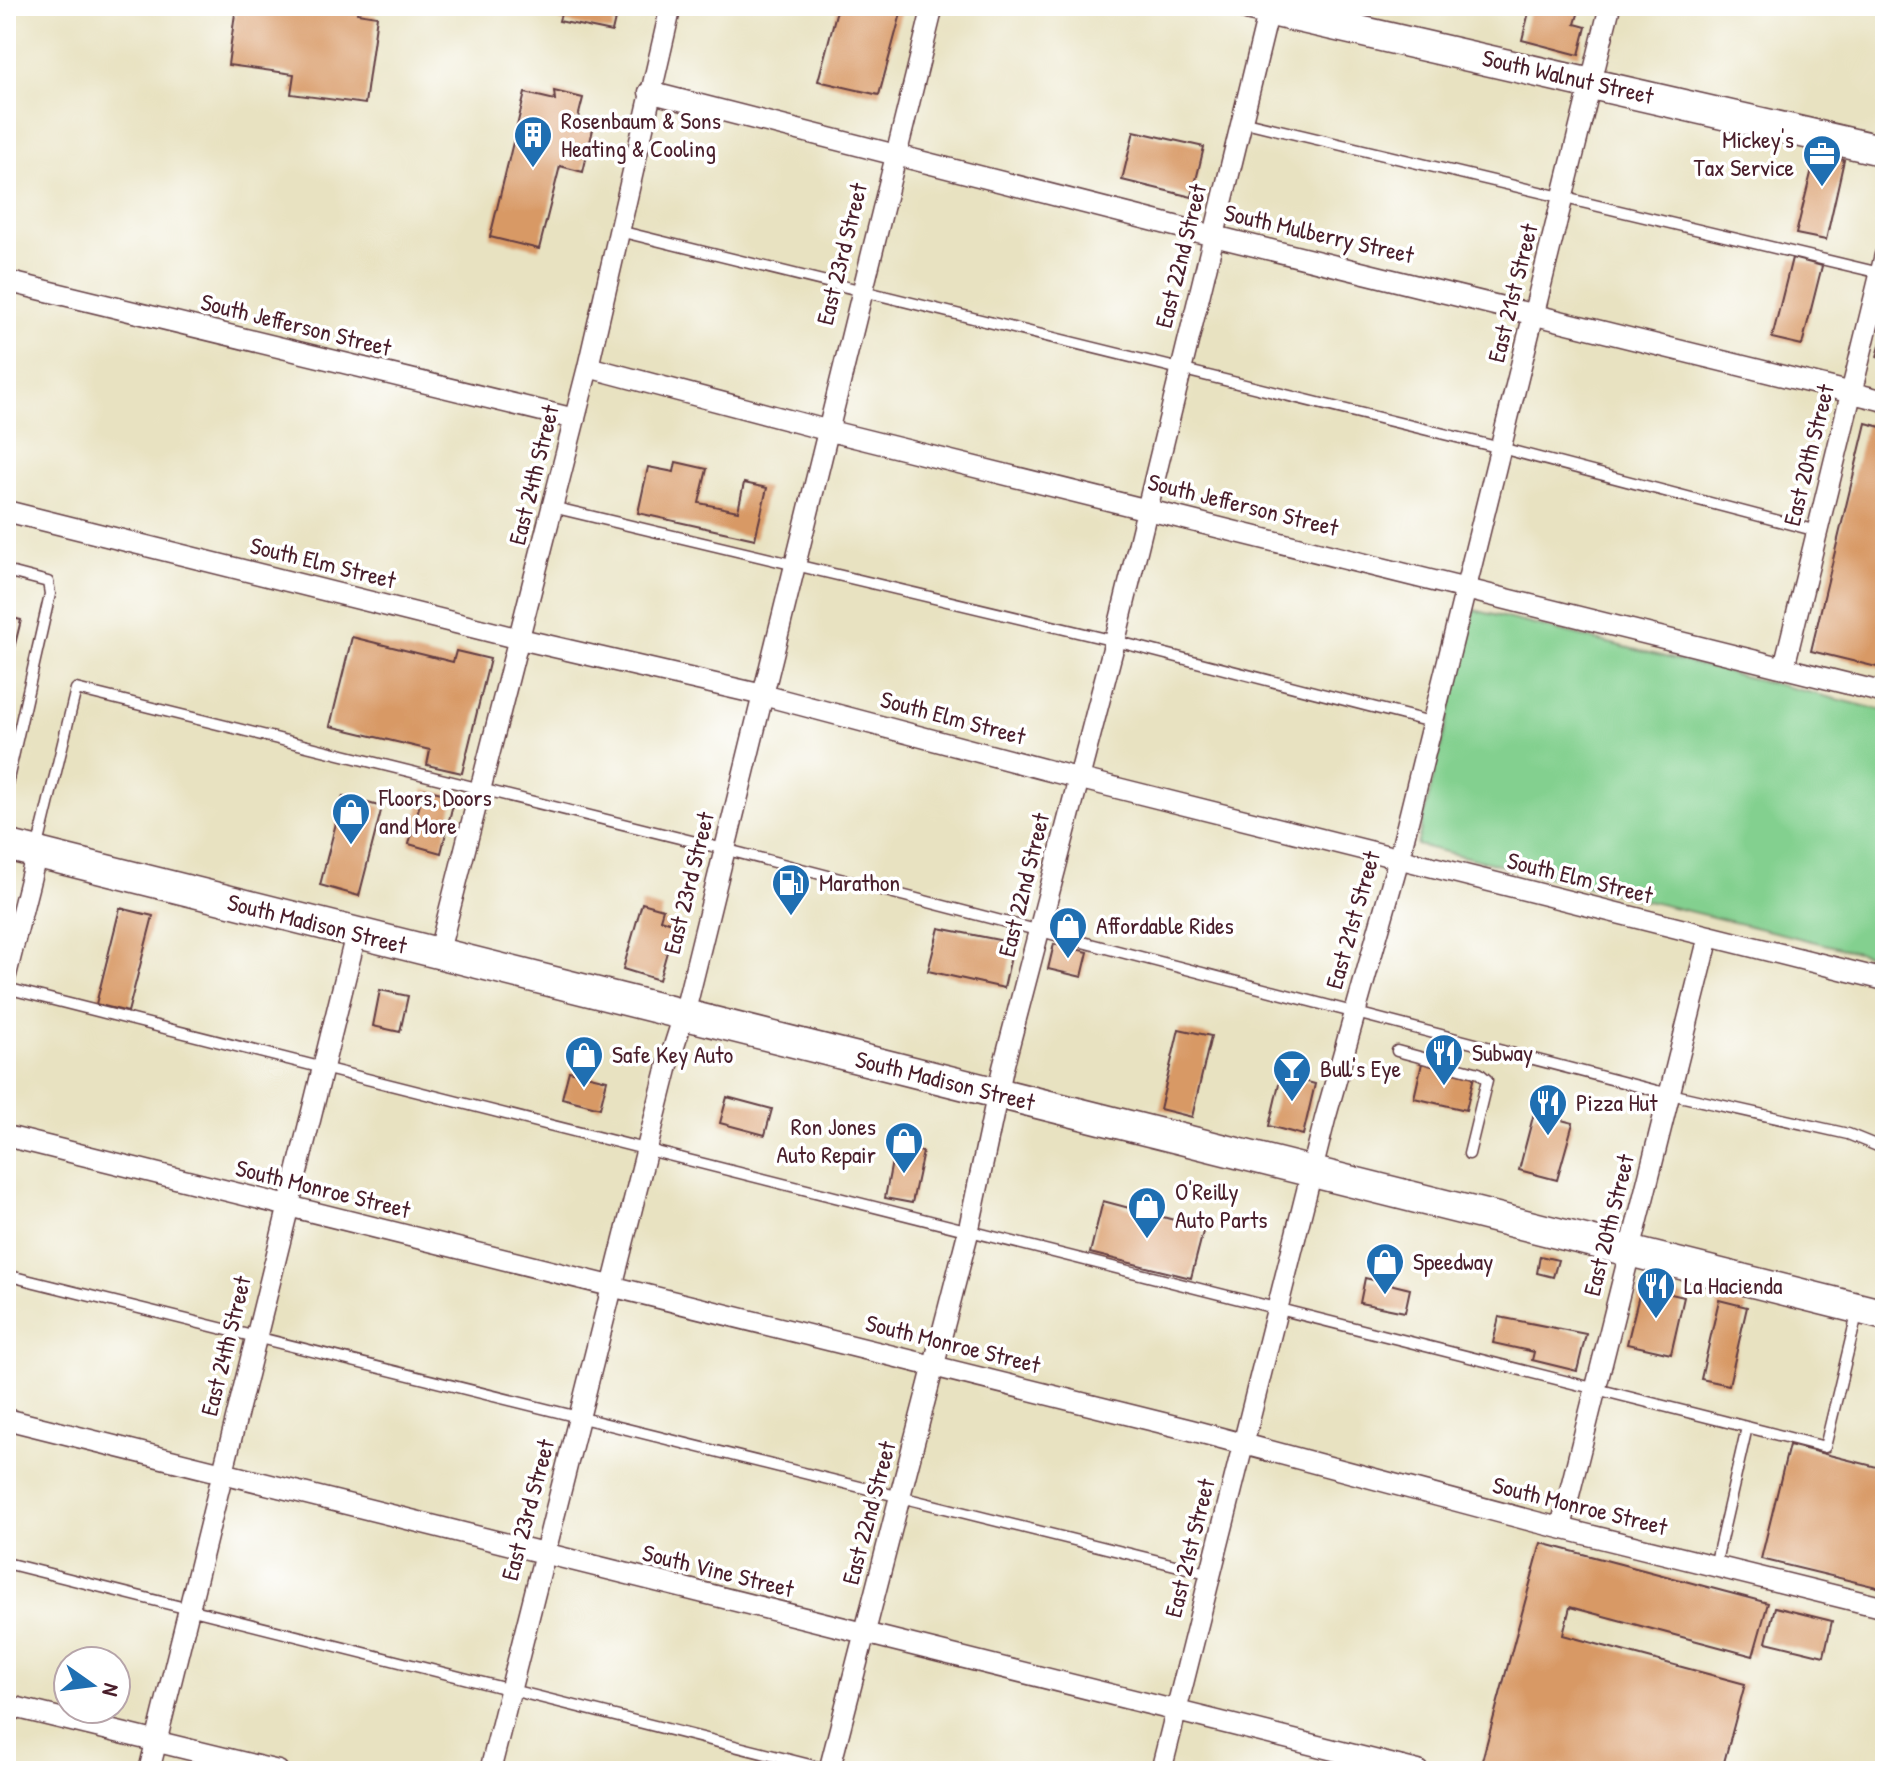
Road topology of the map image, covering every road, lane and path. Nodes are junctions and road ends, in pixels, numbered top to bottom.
1 (671, 6) edge
2 (933, 6) edge
3 (1610, 6) edge
4 (1263, 8) edge
5 (1592, 82) junction
6 (649, 92) junction
7 (1241, 121) junction
8 (1885, 151) edge
9 (894, 152) junction
10 (1564, 198) junction
11 (619, 231) junction
12 (1214, 236) junction
13 (1882, 264) edge
14 (6, 281) edge
15 (860, 290) junction
16 (1534, 312) junction
17 (588, 367) junction
18 (1179, 369) junction
19 (1851, 392) junction
20 (1885, 401) edge
21 (575, 419) junction
22 (826, 430) junction
23 (1501, 448) junction
24 (552, 507) junction
25 (1148, 508) junction
26 (6, 511) edge
27 (1817, 531) junction
28 (795, 564) junction
29 (6, 571) edge
30 (1464, 588) junction
31 (520, 639) junction
32 (1115, 641) junction
33 (1784, 667) junction
34 (1885, 693) edge
35 (763, 695) junction
36 (1431, 722) junction
37 (1077, 778) junction
38 (6, 788) edge
39 (481, 791) junction
40 (6, 845) edge
41 (724, 849) junction
42 (37, 852) junction
43 (1399, 858) junction
44 (1039, 932) junction
45 (356, 934) junction
46 (1709, 936) junction
47 (438, 955) junction
48 (6, 975) edge
49 (1885, 980) edge
50 (6, 988) edge
51 (1354, 1014) junction
52 (684, 1015) junction
53 (1397, 1051) dead end
54 (322, 1070) junction
55 (1669, 1094) junction
56 (998, 1095) junction
57 (6, 1136) edge
58 (647, 1149) junction
59 (1885, 1149) edge
60 (1469, 1154) dead end
61 (1312, 1172) junction
62 (288, 1207) junction
63 (968, 1233) junction
64 (1629, 1252) junction
65 (6, 1275) edge
66 (612, 1286) junction
67 (1278, 1308) junction
68 (1872, 1312) edge
69 (255, 1337) junction
70 (933, 1365) junction
71 (1594, 1389) junction
72 (580, 1417) junction
73 (6, 1419) edge
74 (1747, 1427) junction
75 (1244, 1444) junction
76 (221, 1474) junction
77 (901, 1500) junction
78 (1561, 1527) junction
79 (543, 1554) junction
80 (6, 1563) edge
81 (1715, 1566) junction
82 (1211, 1574) junction
83 (1885, 1608) edge
84 (189, 1609) junction
85 (863, 1635) junction
86 (509, 1690) junction
87 (6, 1705) edge
88 (1176, 1712) junction
89 (156, 1743) junction
90 (831, 1770) edge
91 (149, 1771) edge
92 (278, 1771) edge
93 (490, 1771) edge
94 (1161, 1771) edge
95 (1418, 1771) edge

1 - 6 street, East 24th Street
2 - 9 street, East 23rd Street
3 - 5 street, East 21st Street
4 - 5 main road, South Walnut Street
4 - 7 street, East 22nd Street
5 - 8 main road, South Walnut Street
5 - 10 street, East 21st Street
6 - 9 street, South Mulberry Street
6 - 11 street, East 24th Street
7 - 10 lane
7 - 12 street, East 22nd Street
9 - 12 street, South Mulberry Street
9 - 15 street, East 23rd Street
10 - 13 lane
10 - 16 street, East 21st Street
11 - 15 lane
11 - 17 street, East 24th Street
12 - 16 street, South Mulberry Street
12 - 18 street, East 22nd Street
13 - 19 street, East 20th Street
14 - 21 street, South Jefferson Street
15 - 18 lane
15 - 22 street, East 23rd Street
16 - 19 street, South Mulberry Street
16 - 23 street, East 21st Street
17 - 21 street, East 24th Street
17 - 22 street, South Jefferson Street
18 - 23 lane
18 - 25 street, East 22nd Street
19 - 20 street, South Mulberry Street
19 - 27 street, East 20th Street
21 - 24 street, East 24th Street
22 - 25 street, South Jefferson Street
22 - 28 street, East 23rd Street
23 - 27 lane
23 - 30 street, East 21st Street
24 - 28 lane
24 - 31 street, East 24th Street
25 - 30 street, South Jefferson Street
25 - 32 street, East 22nd Street
26 - 31 street, South Elm Street
27 - 33 street, East 20th Street
28 - 32 lane
28 - 35 street, East 23rd Street
29 - 38 lane
30 - 33 street, South Jefferson Street
30 - 36 street, East 21st Street
31 - 35 street, South Elm Street
31 - 39 street, East 24th Street
32 - 36 lane
32 - 37 street, East 22nd Street
33 - 34 street, South Jefferson Street
35 - 37 street, South Elm Street
35 - 41 street, East 23rd Street
36 - 43 street, East 21st Street
37 - 43 street, South Elm Street
37 - 44 street, East 22nd Street
39 - 41 lane
39 - 42 lane
39 - 47 street, East 24th Street
40 - 42 main road, South Madison Street
41 - 44 lane
41 - 52 street, East 23rd Street
42 - 45 main road, South Madison Street
42 - 48 street
43 - 46 street, South Elm Street
43 - 51 street, East 21st Street
44 - 51 lane
44 - 56 street, East 22nd Street
45 - 47 main road, South Madison Street
45 - 54 street, East 24th Street
46 - 49 street, South Elm Street
46 - 55 street, East 20th Street
47 - 52 main road, South Madison Street
50 - 54 lane
51 - 55 lane
51 - 61 street, East 21st Street
52 - 56 main road, South Madison Street
52 - 58 street, East 23rd Street
53 - 60 lane
54 - 58 lane
54 - 62 street, East 24th Street
55 - 59 lane
55 - 64 street, East 20th Street
56 - 61 main road, South Madison Street
56 - 63 street, East 22nd Street
57 - 62 street, South Monroe Street
58 - 63 lane
58 - 66 street, East 23rd Street
61 - 64 main road, South Madison Street
61 - 67 street, East 21st Street
62 - 66 street, South Monroe Street
62 - 69 street, East 24th Street
63 - 67 lane
63 - 70 street, East 22nd Street
64 - 68 main road, South Madison Street
64 - 71 street, East 20th Street
65 - 69 lane
66 - 70 street, South Monroe Street
66 - 72 street, East 23rd Street
67 - 71 lane
67 - 75 street, East 21st Street
68 - 74 lane
69 - 72 lane
69 - 76 street, East 24th Street
70 - 75 street, South Monroe Street
70 - 77 street, East 22nd Street
71 - 74 lane
71 - 78 street, East 20th Street
72 - 77 lane
72 - 79 street, East 23rd Street
73 - 76 street, South Vine Street
74 - 81 lane
75 - 78 street, South Monroe Street
75 - 82 street, East 21st Street
76 - 79 street, South Vine Street
76 - 84 street, East 24th Street
77 - 82 lane
77 - 85 street, East 22nd Street
78 - 81 street, South Monroe Street
79 - 85 street, South Vine Street
79 - 86 street, East 23rd Street
80 - 84 lane
81 - 83 street, South Monroe Street
82 - 88 street, East 21st Street
84 - 86 lane
84 - 89 street, East 24th Street
85 - 88 street, South Vine Street
85 - 90 street, East 22nd Street
86 - 90 lane
86 - 93 street, East 23rd Street
87 - 89 street
88 - 94 street, East 21st Street
88 - 95 street, South Vine Street
89 - 91 street, East 24th Street
89 - 92 street

